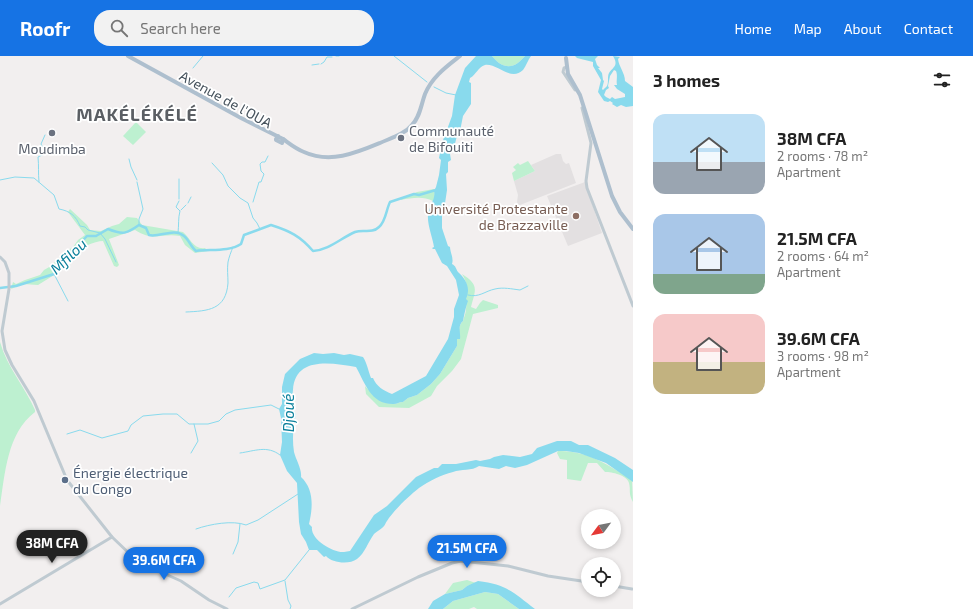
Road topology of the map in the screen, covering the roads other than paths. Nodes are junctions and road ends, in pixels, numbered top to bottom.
1 (123, 56) edge
2 (128, 56) edge
3 (460, 56) edge
4 (566, 57) edge
5 (567, 67) junction
6 (277, 138) junction
7 (633, 229) edge
8 (0, 257) edge
9 (633, 306) edge
10 (112, 537) junction
11 (581, 581) edge
12 (621, 587) edge
13 (632, 589) edge
14 (0, 604) edge
15 (226, 609) edge
16 (352, 609) edge

1 - 6 main road, Avenue de l'OUA
2 - 6 main road, Avenue de l'OUA
3 - 6 main road, Avenue de l'OUA
4 - 5 main road
5 - 7 main road
5 - 9 street
8 - 10 street
10 - 14 street
10 - 15 street
11 - 16 street
12 - 13 street

